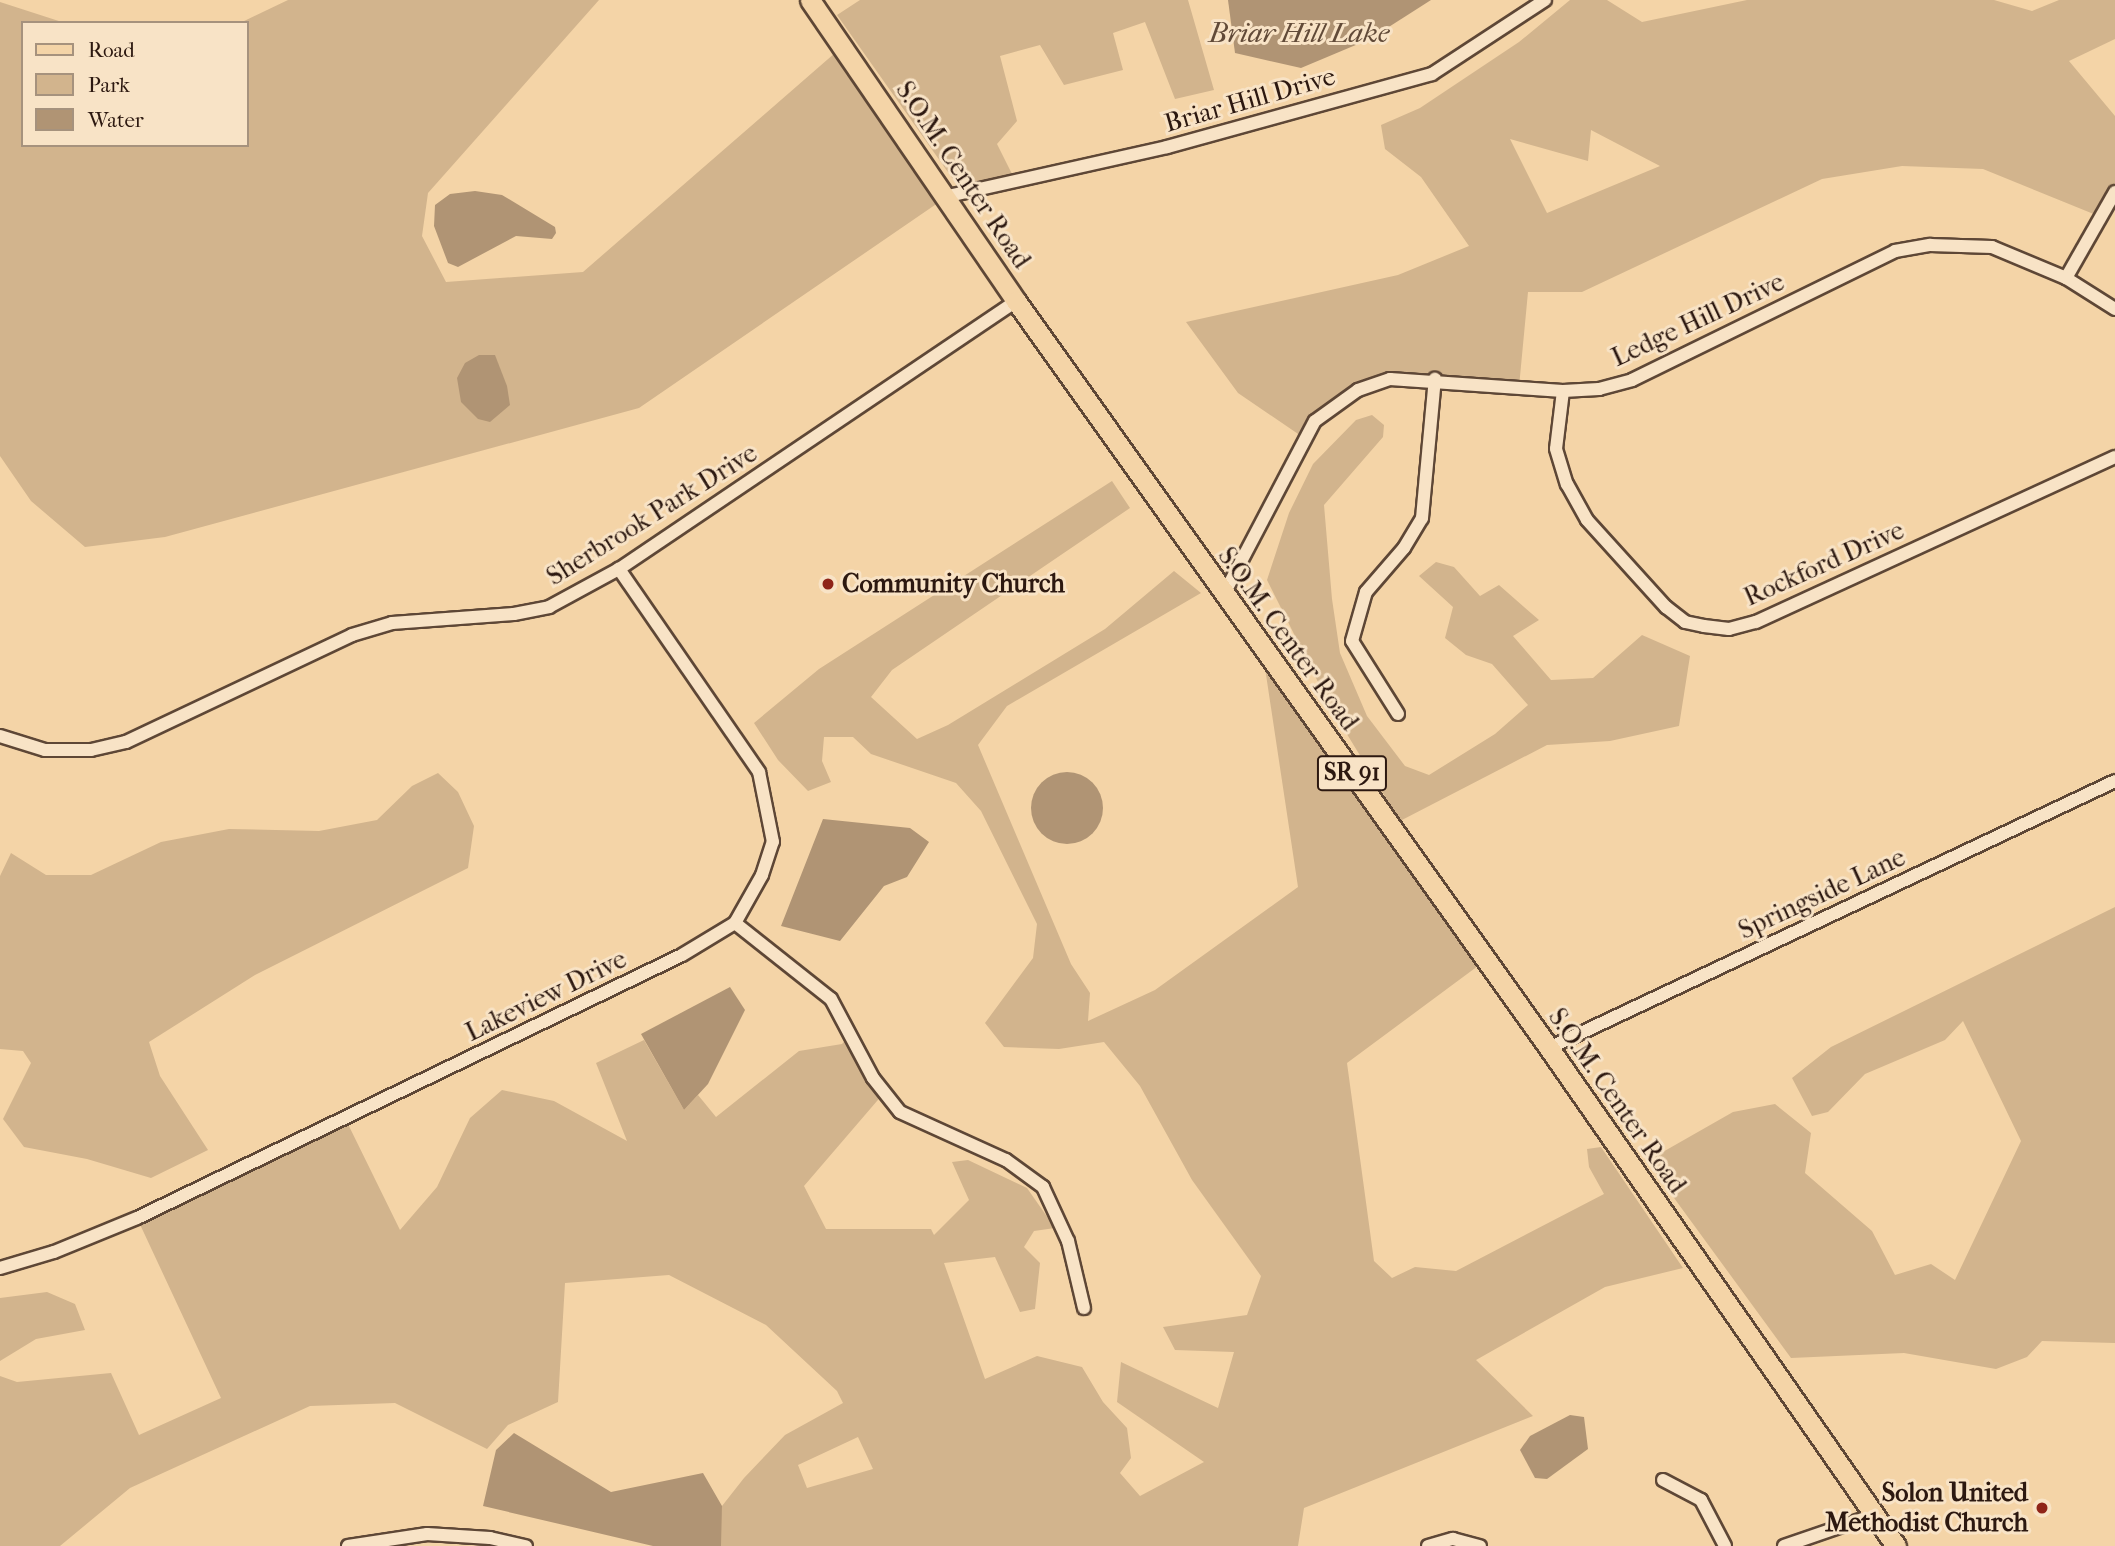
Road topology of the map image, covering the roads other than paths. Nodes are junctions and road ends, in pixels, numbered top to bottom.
1 (810, 0) edge
2 (1545, 0) edge
3 (2115, 192) edge
4 (948, 196) junction
5 (2066, 278) junction
6 (1016, 302) junction
7 (2115, 309) edge
8 (1435, 379) junction
9 (1563, 391) junction
10 (2115, 457) edge
11 (619, 569) junction
12 (1224, 594) junction
13 (1398, 714) dead end
14 (0, 736) edge
15 (2115, 781) edge
16 (735, 923) junction
17 (1549, 1048) junction
18 (0, 1268) edge
19 (1084, 1307) dead end
20 (1663, 1480) dead end
21 (1874, 1515) junction
22 (348, 1546) edge
23 (526, 1546) edge
24 (1428, 1546) edge
25 (1480, 1546) edge
26 (1725, 1546) edge
27 (1784, 1546) edge
28 (1896, 1546) edge

1 - 4 main road, S.O.M. Center Road / SR 91
2 - 4 street, Briar Hill Drive
3 - 5 street
4 - 6 main road, S.O.M. Center Road / SR 91
5 - 7 street, Ledge Hill Drive
5 - 9 street, Ledge Hill Drive
6 - 11 street, Sherbrook Park Drive
6 - 12 main road, S.O.M. Center Road / SR 91
8 - 9 street, Ledge Hill Drive
8 - 12 street, Ledge Hill Drive
8 - 13 street
9 - 10 street, Rockford Drive
11 - 14 street, Sherbrook Park Drive
11 - 16 street, Lakeview Drive
12 - 17 main road, S.O.M. Center Road / SR 91
15 - 17 street, Springside Lane
16 - 18 street, Lakeview Drive
16 - 19 street
17 - 21 main road, S.O.M. Center Road / SR 91
20 - 26 street
21 - 27 street
21 - 28 main road, S.O.M. Center Road / SR 91
22 - 23 street
24 - 25 street

